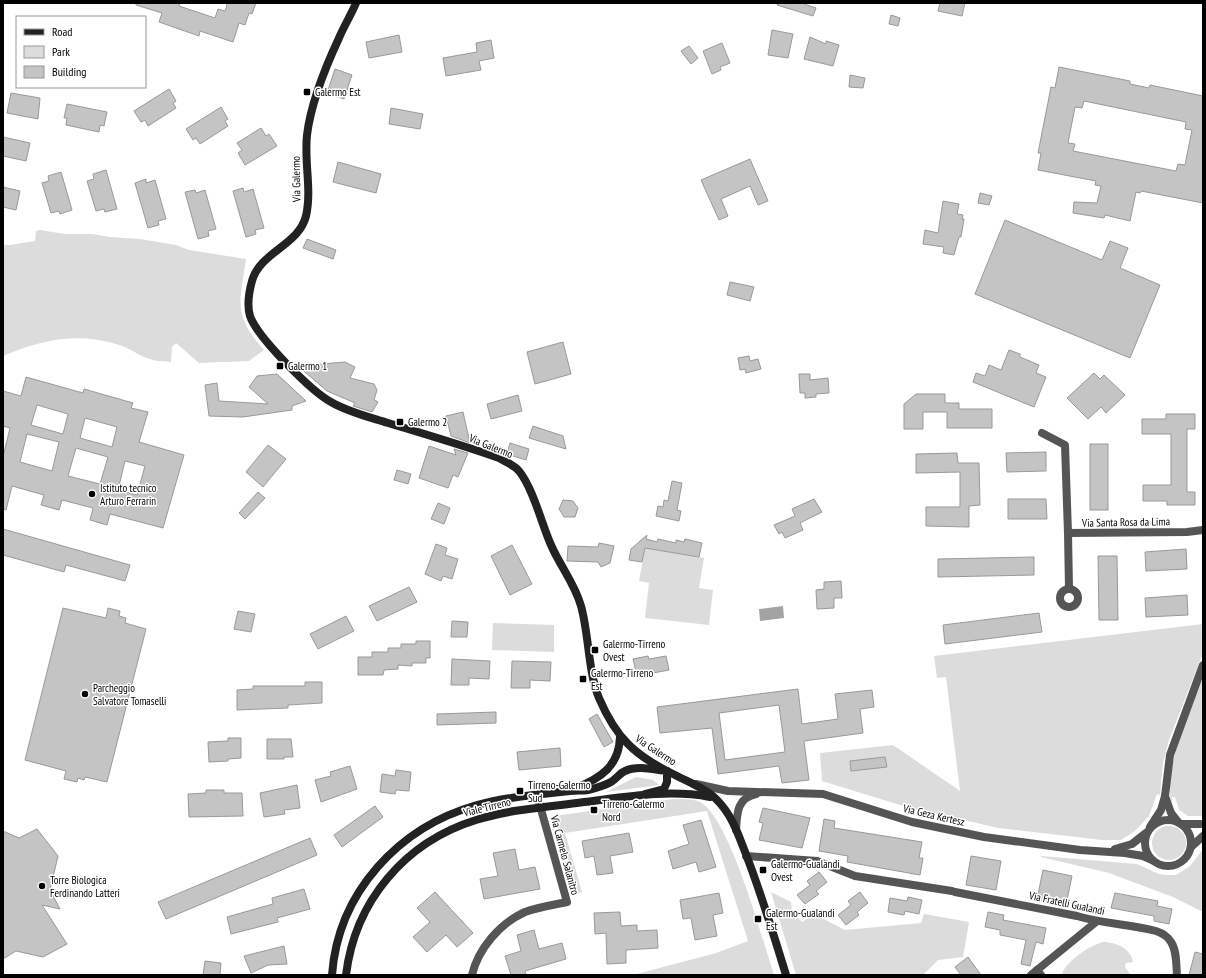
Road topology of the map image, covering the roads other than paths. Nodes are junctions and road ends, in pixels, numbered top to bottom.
1 (356, 3) edge
2 (1042, 433) dead end
3 (1203, 530) edge
4 (1068, 533) junction
5 (1069, 589) dead end
6 (1203, 665) edge
7 (620, 737) junction
8 (667, 771) junction
9 (691, 783) junction
10 (571, 790) junction
11 (761, 793) junction
12 (645, 794) junction
13 (537, 795) junction
14 (1165, 796) junction
15 (716, 798) junction
16 (541, 808) junction
17 (1180, 823) junction
18 (1203, 824) edge
19 (736, 830) junction
20 (1149, 830) junction
21 (1203, 836) edge
22 (1191, 848) junction
23 (1105, 851) junction
24 (746, 856) junction
25 (1152, 860) junction
26 (1096, 922) junction
27 (1037, 973) edge
28 (332, 975) edge
29 (346, 975) edge
30 (472, 975) edge
31 (786, 975) edge
32 (1177, 975) edge

1 - 7 main road, Via Galermo
2 - 4 street, Via Santa Rosa da Lima
3 - 4 street, Via Santa Rosa da Lima
4 - 5 street
6 - 14 street
7 - 8 main road, Via Galermo
7 - 10 main road
8 - 9 main road, Via Galermo
8 - 10 main road
8 - 12 main road
9 - 11 street
9 - 15 main road, Via Galermo
10 - 13 main road, Viale Tirreno
11 - 19 street
11 - 23 street, Via Geza Kertesz
12 - 15 main road, Viale Tirreno
12 - 16 main road, Viale Tirreno
13 - 16 street
13 - 28 main road, Viale Tirreno
14 - 17 street
14 - 20 street
15 - 19 main road, Via Galermo
16 - 29 main road, Viale Tirreno
16 - 30 street, Via Carmelo Salanitro
17 - 18 street
17 - 20 street
17 - 22 street
19 - 24 main road, Via Galermo
20 - 23 street
20 - 25 street
21 - 22 street
22 - 25 street
23 - 25 street
24 - 26 street, Via Fratelli Gualandi
24 - 31 main road, Via Galermo
26 - 27 street
26 - 32 street, Via Fratelli Gualandi

